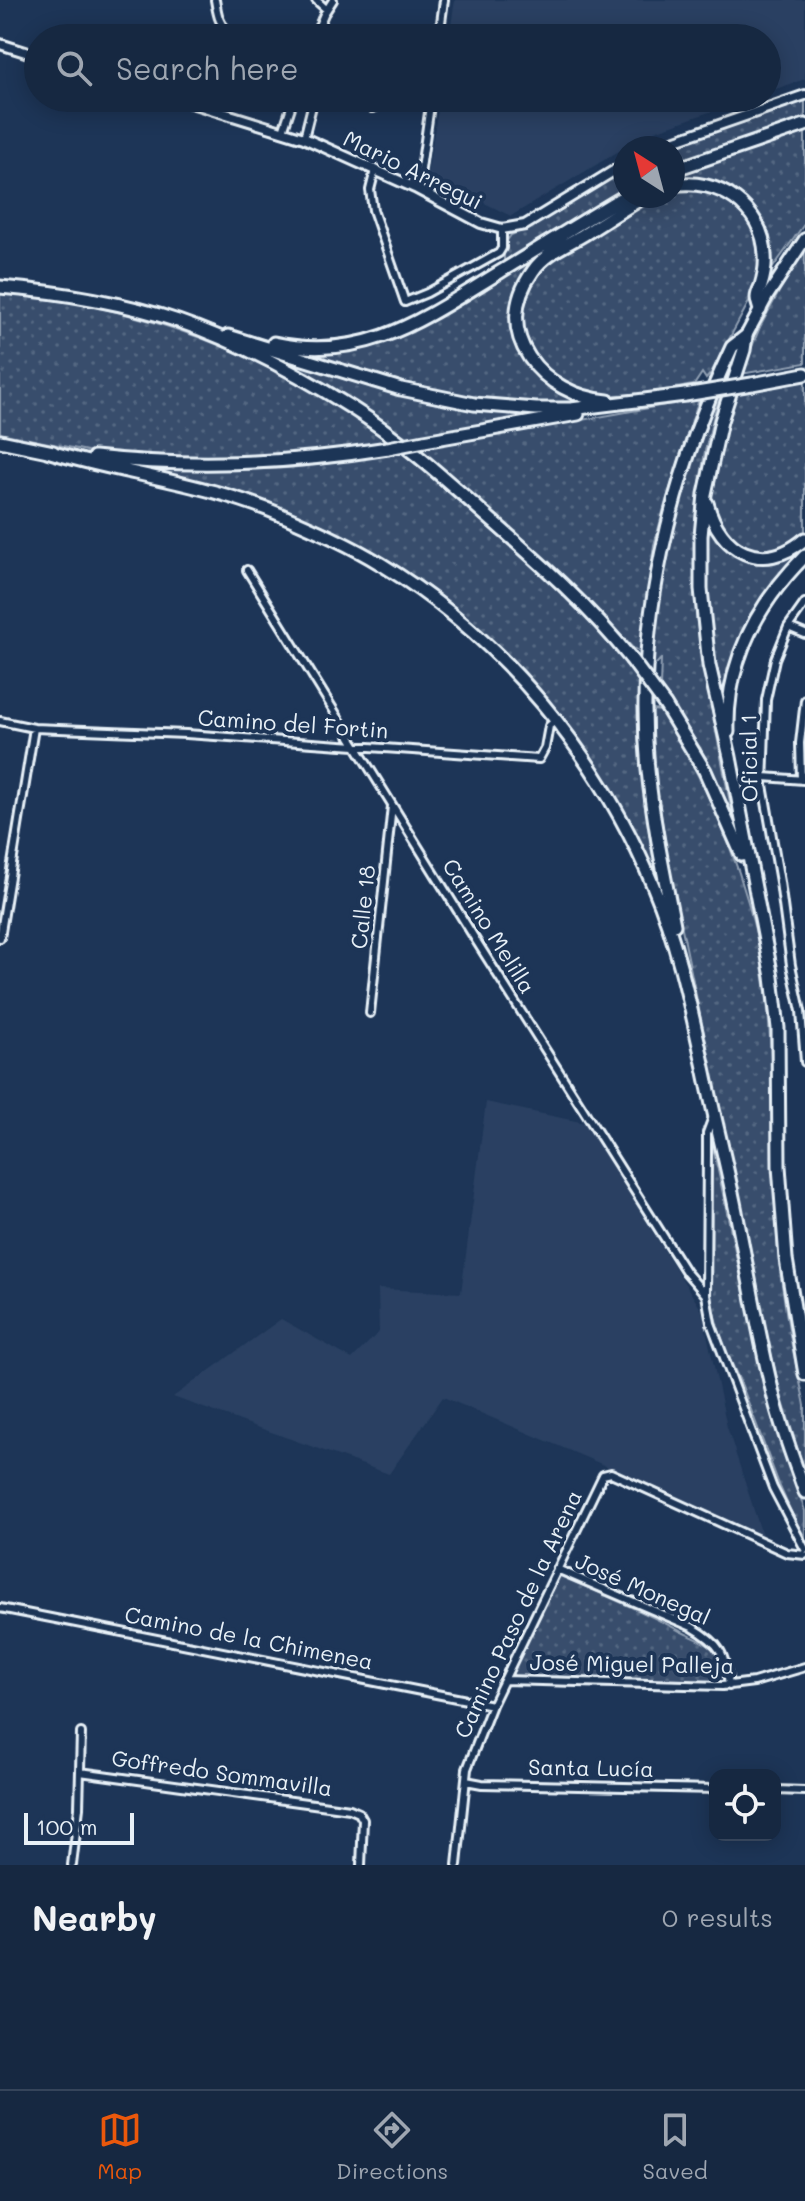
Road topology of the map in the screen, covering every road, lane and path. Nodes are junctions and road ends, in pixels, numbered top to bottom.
1 (215, 0) edge
2 (316, 0) edge
3 (333, 0) edge
4 (444, 0) edge
5 (326, 9) junction
6 (222, 24) edge
7 (320, 24) edge
8 (441, 24) edge
9 (0, 44) edge
10 (24, 52) edge
11 (805, 95) edge
12 (781, 103) edge
13 (221, 112) edge
14 (289, 112) edge
15 (310, 112) edge
16 (429, 112) edge
17 (756, 112) edge
18 (805, 125) edge
19 (283, 131) junction
20 (685, 137) edge
21 (304, 138) junction
22 (685, 166) edge
23 (375, 170) junction
24 (613, 171) edge
25 (685, 184) edge
26 (415, 188) junction
27 (613, 203) edge
28 (627, 208) edge
29 (502, 229) junction
30 (805, 239) edge
31 (0, 287) edge
32 (760, 310) junction
33 (178, 321) junction
34 (746, 336) junction
35 (805, 374) edge
36 (637, 402) junction
37 (0, 441) edge
38 (47, 451) junction
39 (705, 494) junction
40 (805, 539) edge
41 (805, 556) edge
42 (247, 570) dead end
43 (805, 603) edge
44 (788, 627) junction
45 (805, 634) edge
46 (805, 700) edge
47 (556, 720) junction
48 (0, 721) edge
49 (34, 728) junction
50 (357, 747) junction
51 (730, 757) junction
52 (764, 777) junction
53 (803, 780) edge
54 (392, 804) junction
55 (755, 898) junction
56 (0, 938) edge
57 (684, 979) junction
58 (370, 1013) dead end
59 (805, 1062) edge
60 (714, 1115) junction
61 (706, 1295) junction
62 (794, 1312) junction
63 (805, 1337) edge
64 (805, 1374) edge
65 (805, 1492) edge
66 (805, 1552) edge
67 (557, 1569) junction
68 (0, 1608) edge
69 (805, 1667) edge
70 (505, 1680) junction
71 (729, 1686) junction
72 (492, 1705) junction
73 (81, 1733) dead end
74 (80, 1772) junction
75 (466, 1781) junction
76 (709, 1789) edge
77 (781, 1790) edge
78 (805, 1791) edge
79 (72, 1865) edge
80 (361, 1865) edge
81 (457, 1865) edge

1 - 6 street
2 - 5 street
3 - 5 street
4 - 8 street
5 - 7 street
9 - 10 street
11 - 12 street
13 - 19 street, Mario Arregui
14 - 19 street
15 - 21 street
16 - 26 street
17 - 20 street
18 - 22 highway
19 - 21 street, Mario Arregui
21 - 23 street, Mario Arregui
23 - 26 street, Mario Arregui
23 - 29 street
24 - 29 street, Mario Arregui
25 - 32 highway
26 - 29 street, Mario Arregui
27 - 33 highway
28 - 36 highway
30 - 32 main road
31 - 33 highway
32 - 34 main road
33 - 36 highway
33 - 55 highway, bridge
34 - 39 highway
34 - 57 highway
35 - 36 highway, bridge
36 - 38 highway, bridge
37 - 38 highway
38 - 47 highway
39 - 40 highway
39 - 51 highway
41 - 51 highway
42 - 50 street, Camino Melilla
43 - 44 street, Oficial 1
44 - 45 street
44 - 52 street, Oficial 1
46 - 53 street
47 - 50 street, Camino del Fortin
47 - 57 highway
48 - 49 street, Camino del Fortin
49 - 50 street, Camino del Fortin
49 - 56 street
50 - 54 street, Camino Melilla
51 - 55 highway
52 - 53 street
52 - 59 street, Oficial 1
54 - 58 street, Calle 18
54 - 61 street, Camino Melilla
55 - 62 highway
57 - 60 highway
60 - 61 street, Camino Melilla
60 - 65 highway
61 - 66 street, Camino Melilla
62 - 63 highway
62 - 64 highway
66 - 67 street, Camino Paso de la Arena
67 - 70 street, Camino Paso de la Arena
67 - 71 street, José Monegal
68 - 72 street, Camino de la Chimenea
69 - 71 street, José Miguel Palleja
70 - 71 street, José Miguel Palleja
70 - 72 street, Camino Paso de la Arena
72 - 75 street, Camino Paso de la Arena
73 - 74 street
74 - 79 street
74 - 80 street, Goffredo Sommavilla
75 - 76 street, Santa Lucía
75 - 81 street, Camino Paso de la Arena
77 - 78 street

